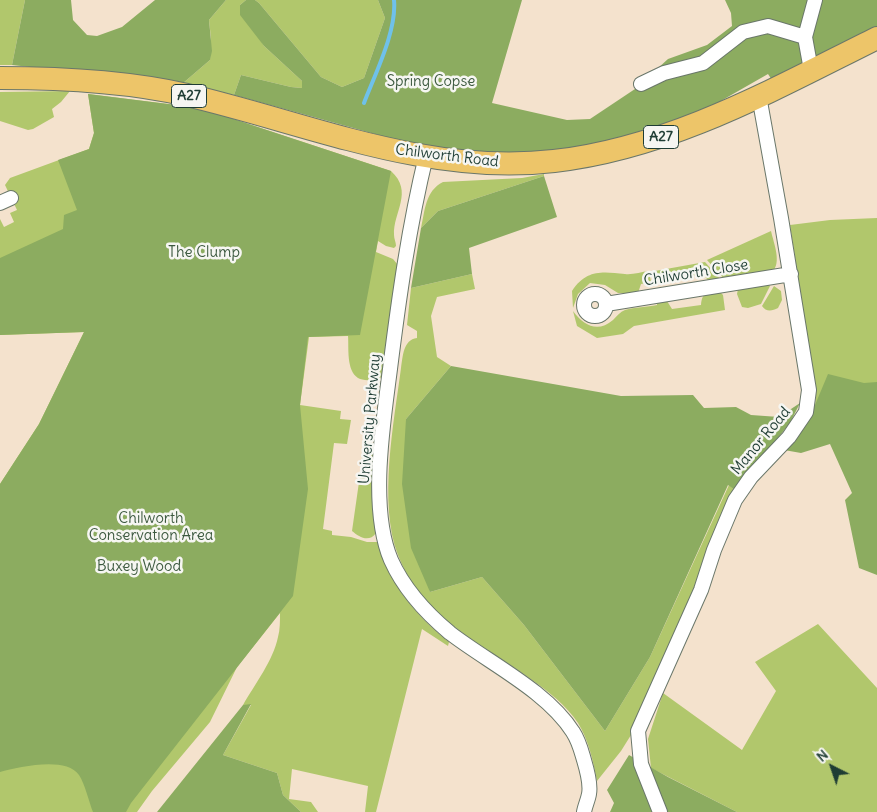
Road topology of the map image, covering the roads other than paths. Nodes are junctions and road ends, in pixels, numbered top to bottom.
1 (815, 0) edge
2 (805, 37) junction
3 (877, 38) edge
4 (811, 70) junction
5 (0, 78) edge
6 (641, 84) dead end
7 (759, 96) junction
8 (426, 156) junction
9 (791, 274) junction
10 (606, 304) dead end
11 (584, 812) edge
12 (660, 812) edge

1 - 2 street
2 - 4 street
2 - 6 street
3 - 4 main road, Chilworth Road / A27
4 - 7 main road, Chilworth Road / A27
5 - 8 main road, Chilworth Road / A27
7 - 8 main road, Chilworth Road / A27
7 - 9 street, Manor Road
8 - 11 street, University Parkway
9 - 10 street, Chilworth Close
9 - 12 street, Manor Road

